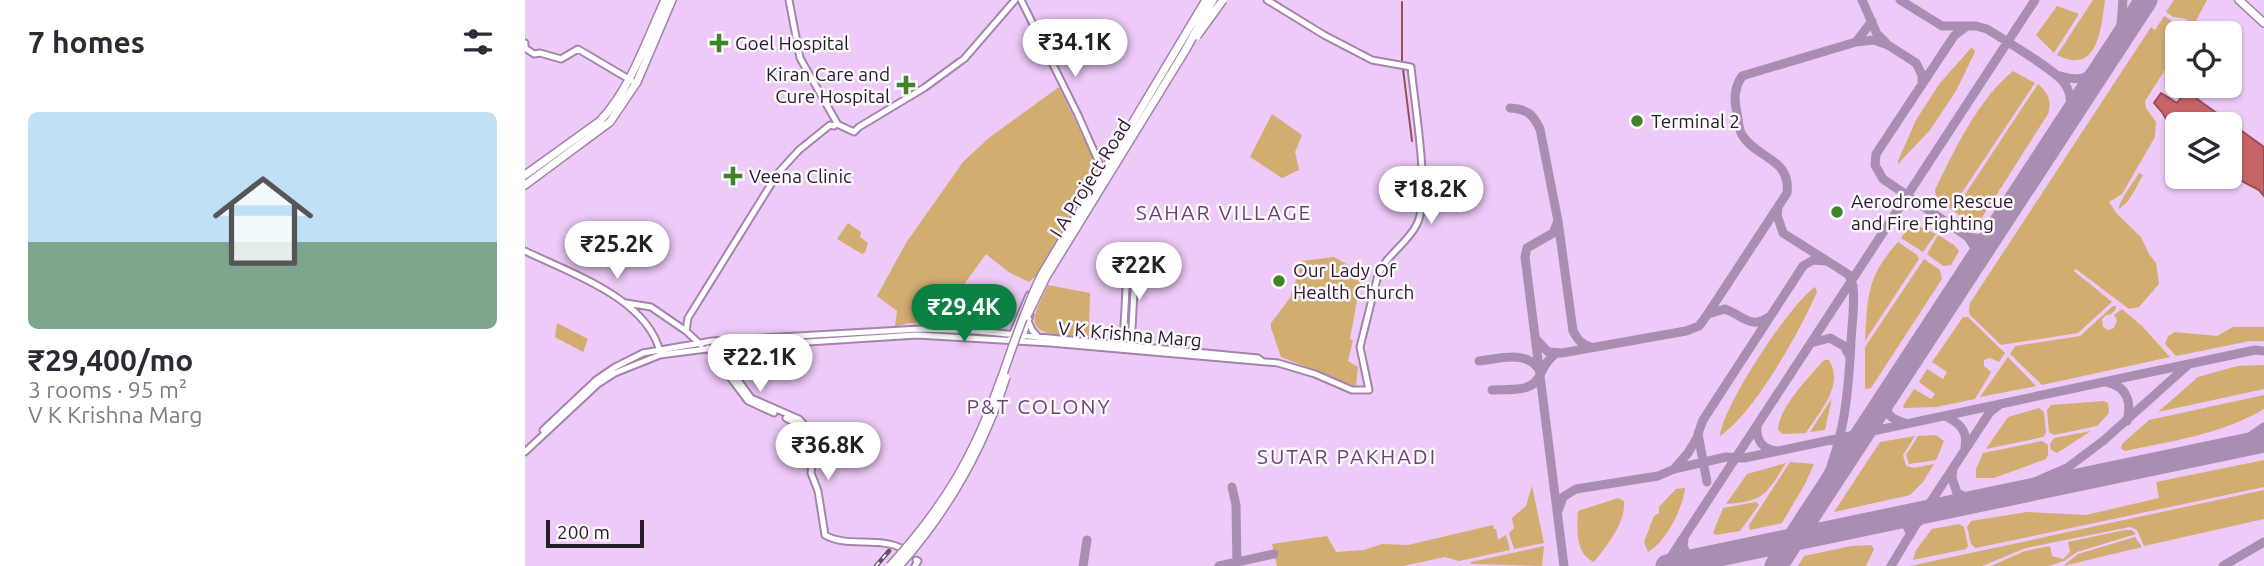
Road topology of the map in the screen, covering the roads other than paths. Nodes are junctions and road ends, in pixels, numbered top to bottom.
1 (665, 0) edge
2 (672, 0) edge
3 (787, 0) edge
4 (1015, 0) edge
5 (1021, 0) edge
6 (1204, 0) edge
7 (1218, 0) edge
8 (1267, 0) edge
9 (2239, 0) edge
10 (2264, 23) edge
11 (525, 43) edge
12 (800, 64) junction
13 (628, 80) junction
14 (637, 82) junction
15 (832, 122) junction
16 (1102, 172) junction
17 (525, 175) edge
18 (1109, 179) junction
19 (525, 185) edge
20 (525, 251) edge
21 (626, 303) junction
22 (1028, 321) junction
23 (1016, 325) junction
24 (686, 331) junction
25 (919, 332) junction
26 (1004, 334) junction
27 (1011, 338) junction
28 (1039, 338) junction
29 (1022, 339) junction
30 (707, 346) junction
31 (1123, 347) junction
32 (1131, 348) junction
33 (660, 353) junction
34 (525, 450) edge
35 (903, 549) dead end
36 (890, 566) edge
37 (898, 566) edge

1 - 13 main road
2 - 14 main road
3 - 12 street
3 - 12 street
4 - 15 street
5 - 16 street
6 - 16 street
6 - 36 main road, bridge
7 - 18 street, I A Project Road
7 - 37 main road, bridge
8 - 32 street, V K Krishna Marg
9 - 10 main road
11 - 13 street
12 - 15 street
13 - 14 street
13 - 17 main road
14 - 19 main road
15 - 24 street
16 - 18 street
16 - 23 street
18 - 22 street, I A Project Road
20 - 21 street
21 - 24 street
21 - 33 street
22 - 28 street
22 - 29 street, I A Project Road
23 - 26 street
23 - 27 street
24 - 30 street
25 - 26 street, V K Krishna Marg
25 - 27 street, V K Krishna Marg
25 - 30 street, V K Krishna Marg
26 - 27 street, V K Krishna Marg
27 - 29 street, V K Krishna Marg
28 - 29 street, V K Krishna Marg
28 - 31 street, V K Krishna Marg
29 - 31 street, V K Krishna Marg
30 - 33 street, V K Krishna Marg
30 - 35 street
31 - 32 street, V K Krishna Marg
31 - 32 street
33 - 34 street, V K Krishna Marg

